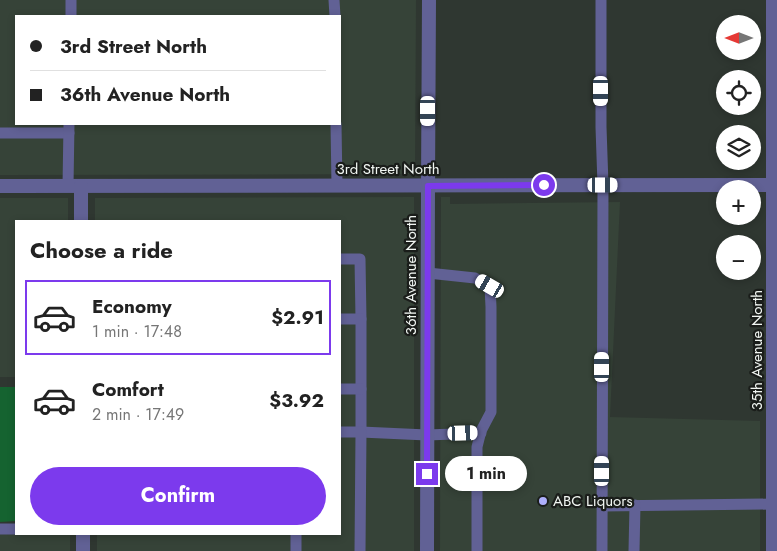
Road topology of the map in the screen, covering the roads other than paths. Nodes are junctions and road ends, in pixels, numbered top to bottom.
1 (71, 0) edge
2 (334, 0) edge
3 (429, 0) edge
4 (601, 0) edge
5 (773, 0) edge
6 (71, 15) edge
7 (334, 15) edge
8 (336, 125) edge
9 (69, 128) edge
10 (0, 133) edge
11 (603, 185) junction
12 (775, 185) edge
13 (0, 186) edge
14 (74, 186) junction
15 (337, 186) junction
16 (428, 186) junction
17 (81, 220) edge
18 (341, 259) edge
19 (428, 273) junction
20 (341, 319) edge
21 (361, 319) junction
22 (341, 389) edge
23 (361, 389) junction
24 (775, 430) edge
25 (341, 432) edge
26 (361, 432) junction
27 (481, 433) junction
28 (427, 435) junction
29 (773, 504) junction
30 (602, 506) junction
31 (635, 506) junction
32 (0, 529) edge
33 (15, 529) edge
34 (83, 535) edge
35 (296, 535) edge
36 (83, 551) edge
37 (296, 551) edge
38 (360, 551) edge
39 (427, 551) edge
40 (477, 551) edge
41 (602, 551) edge
42 (634, 551) edge
43 (773, 551) edge

1 - 6 lane
2 - 7 lane
3 - 16 street, 36th Avenue North
4 - 11 lane
5 - 12 street, 35th Avenue North
8 - 15 lane
9 - 10 lane
9 - 14 lane
11 - 12 street, 3rd Street North
11 - 16 street, 3rd Street North
11 - 30 lane
12 - 24 street, 35th Avenue North
13 - 14 street, 3rd Street North
14 - 15 street, 3rd Street North
14 - 17 street
15 - 16 street, 3rd Street North
16 - 19 street, 36th Avenue North
18 - 21 lane
19 - 27 lane
19 - 28 street, 36th Avenue North
20 - 21 lane
21 - 23 lane
22 - 23 lane
23 - 26 lane
24 - 29 street, 35th Avenue North
25 - 26 lane
26 - 28 lane
26 - 38 lane
27 - 28 lane
27 - 40 lane
28 - 39 street, 36th Avenue North
29 - 31 lane
29 - 43 street, 35th Avenue North
30 - 31 lane
30 - 41 lane
31 - 42 lane
32 - 33 lane
34 - 36 street
35 - 37 lane

